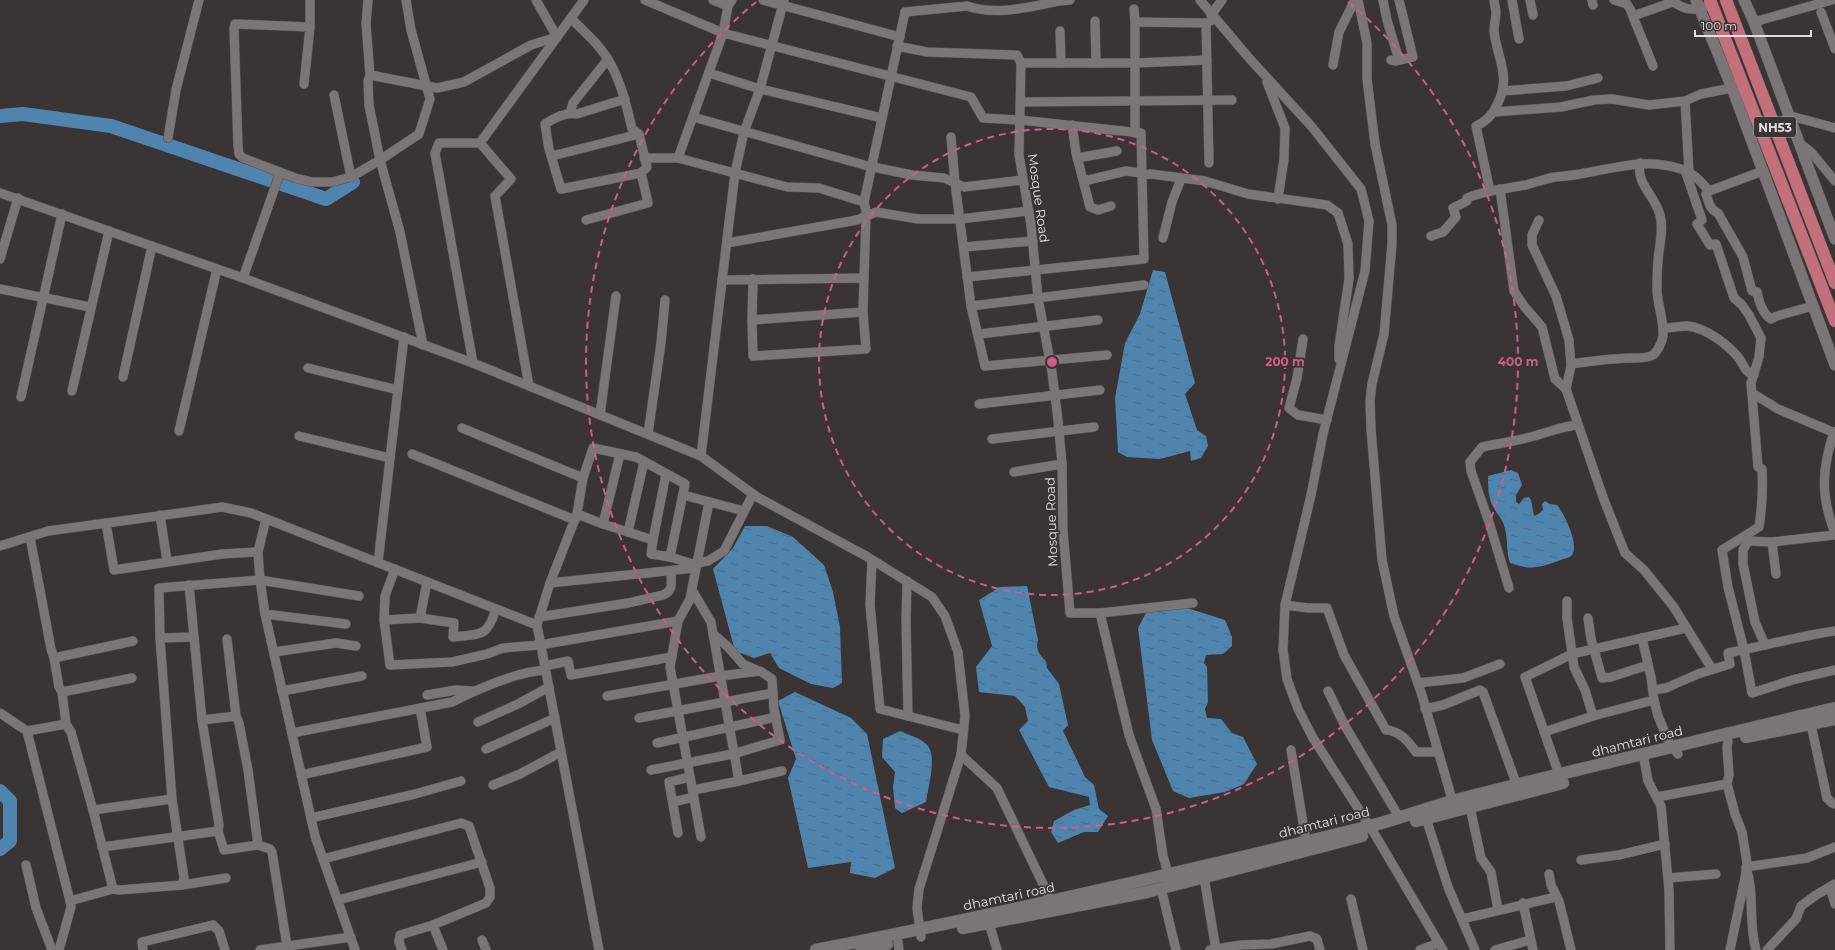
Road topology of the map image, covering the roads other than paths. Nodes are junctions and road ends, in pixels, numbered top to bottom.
1 (199, 0) edge
2 (310, 0) edge
3 (368, 0) edge
4 (406, 0) edge
5 (536, 0) edge
6 (584, 0) edge
7 (645, 0) edge
8 (714, 0) edge
9 (763, 0) edge
10 (1070, 0) edge
11 (1200, 0) edge
12 (1222, 0) edge
13 (1355, 0) edge
14 (1358, 0) edge
15 (1383, 0) edge
16 (1399, 0) edge
17 (1494, 0) edge
18 (1512, 0) edge
19 (1530, 0) edge
20 (1614, 0) edge
21 (1726, 0) edge
22 (1744, 0) edge
23 (1832, 0) edge
24 (1059, 1) edge
25 (1672, 1) edge
26 (1711, 2) edge
27 (730, 3) edge
28 (783, 3) edge
29 (1698, 5) edge
30 (1134, 9) dead end
31 (1821, 12) dead end
32 (1534, 15) dead end
33 (1633, 16) junction
34 (1213, 17) junction
35 (571, 18) junction
36 (1095, 21) dead end
37 (1135, 22) junction
38 (1754, 22) junction
39 (1206, 23) junction
40 (310, 27) junction
41 (1060, 32) dead end
42 (724, 33) junction
43 (558, 37) junction
44 (1518, 39) dead end
45 (899, 42) junction
46 (771, 46) junction
47 (1835, 50) edge
48 (608, 59) junction
49 (1206, 60) junction
50 (1021, 63) junction
51 (1061, 63) junction
52 (1096, 63) junction
53 (1135, 63) junction
54 (1333, 65) dead end
55 (1652, 66) dead end
56 (1262, 72) junction
57 (709, 73) junction
58 (370, 75) junction
59 (890, 77) junction
60 (1598, 78) dead end
61 (304, 84) dead end
62 (426, 86) junction
63 (760, 88) junction
64 (1732, 88) junction
65 (1503, 91) junction
66 (334, 96) dead end
67 (625, 99) junction
68 (1135, 100) junction
69 (1207, 100) junction
70 (1232, 100) dead end
71 (1685, 101) junction
72 (1021, 102) junction
73 (1494, 112) junction
74 (570, 113) junction
75 (1788, 115) junction
76 (693, 117) junction
77 (882, 118) junction
78 (1020, 120) junction
79 (1072, 126) junction
80 (1835, 128) edge
81 (744, 132) junction
82 (1135, 133) junction
83 (640, 134) junction
84 (951, 137) dead end
85 (168, 138) dead end
86 (1798, 142) junction
87 (480, 143) junction
88 (1117, 151) dead end
89 (552, 156) junction
90 (644, 158) junction
91 (678, 158) junction
92 (1077, 158) junction
93 (380, 160) junction
94 (1209, 163) dead end
95 (1640, 163) junction
96 (871, 167) junction
97 (1687, 171) junction
98 (1763, 171) junction
99 (280, 173) junction
100 (641, 173) junction
101 (735, 173) junction
102 (1142, 174) junction
103 (350, 177) junction
104 (1181, 179) junction
105 (1023, 180) junction
106 (1084, 181) junction
107 (1835, 181) edge
108 (955, 183) junction
109 (1500, 189) junction
110 (1490, 191) junction
111 (1709, 191) junction
112 (0, 192) edge
113 (18, 198) junction
114 (1278, 199) junction
115 (864, 202) junction
116 (1111, 206) dead end
117 (1029, 211) junction
118 (62, 214) junction
119 (866, 216) junction
120 (960, 219) junction
121 (586, 220) dead end
122 (1539, 220) dead end
123 (109, 230) junction
124 (1431, 236) dead end
125 (1163, 238) dead end
126 (1835, 239) edge
127 (1032, 241) junction
128 (727, 243) junction
129 (152, 246) junction
130 (964, 247) junction
131 (0, 259) edge
132 (217, 269) junction
133 (1035, 269) junction
134 (968, 277) junction
135 (243, 278) junction
136 (864, 278) junction
137 (754, 279) junction
138 (722, 280) junction
139 (1835, 283) edge
140 (1144, 285) dead end
141 (0, 290) edge
142 (616, 296) dead end
143 (42, 298) junction
144 (1038, 298) junction
145 (665, 300) dead end
146 (972, 306) junction
147 (1813, 306) junction
148 (90, 307) junction
149 (863, 312) junction
150 (752, 320) junction
151 (1098, 320) dead end
152 (1835, 321) edge
153 (1043, 326) junction
154 (1663, 328) junction
155 (979, 334) junction
156 (404, 337) junction
157 (1303, 339) dead end
158 (423, 345) junction
159 (1107, 355) dead end
160 (1050, 361) junction
161 (473, 363) junction
162 (1571, 364) junction
163 (1835, 365) edge
164 (308, 368) dead end
165 (1339, 372) junction
166 (1754, 375) junction
167 (123, 377) dead end
168 (529, 386) junction
169 (1566, 389) junction
170 (398, 390) junction
171 (1100, 390) dead end
172 (72, 391) dead end
173 (1752, 392) junction
174 (1055, 396) junction
175 (21, 397) dead end
176 (979, 404) dead end
177 (600, 415) junction
178 (1327, 420) junction
179 (1578, 425) junction
180 (1094, 427) dead end
181 (462, 428) dead end
182 (179, 431) dead end
183 (1059, 431) junction
184 (1834, 433) edge
185 (648, 434) junction
186 (299, 436) dead end
187 (992, 439) dead end
188 (412, 454) dead end
189 (620, 454) junction
190 (701, 456) junction
191 (390, 458) junction
192 (644, 462) junction
193 (1062, 464) junction
194 (1014, 472) dead end
195 (666, 474) junction
196 (583, 478) junction
197 (753, 494) junction
198 (683, 495) junction
199 (709, 502) junction
200 (744, 511) junction
201 (160, 515) junction
202 (576, 517) junction
203 (266, 518) junction
204 (106, 523) junction
205 (603, 524) junction
206 (628, 532) junction
207 (1835, 535) edge
208 (30, 537) junction
209 (653, 540) junction
210 (1772, 542) junction
211 (0, 546) edge
212 (258, 552) junction
213 (670, 557) junction
214 (872, 560) junction
215 (167, 561) junction
216 (378, 563) junction
217 (695, 566) junction
218 (395, 569) junction
219 (671, 571) junction
220 (1776, 574) dead end
221 (260, 580) junction
222 (907, 581) junction
223 (427, 582) junction
224 (550, 583) junction
225 (189, 585) junction
226 (1509, 588) dead end
227 (692, 590) junction
228 (359, 596) dead end
229 (1567, 601) dead end
230 (1192, 603) dead end
231 (1285, 605) junction
232 (496, 609) junction
233 (1100, 613) junction
234 (265, 614) junction
235 (420, 618) junction
236 (1588, 618) dead end
237 (384, 620) junction
238 (538, 621) junction
239 (678, 621) junction
240 (346, 624) dead end
241 (1686, 628) junction
242 (1835, 631) edge
243 (713, 634) junction
244 (194, 637) junction
245 (160, 638) junction
246 (1642, 638) junction
247 (227, 639) dead end
248 (133, 641) dead end
249 (540, 645) junction
250 (1765, 645) junction
251 (356, 646) dead end
252 (1594, 649) junction
253 (1744, 650) junction
254 (274, 652) junction
255 (1572, 654) junction
256 (672, 657) junction
257 (54, 658) junction
258 (1500, 664) dead end
259 (1648, 665) junction
260 (545, 668) junction
261 (1712, 669) junction
262 (1835, 670) edge
263 (760, 671) junction
264 (362, 676) dead end
265 (720, 676) junction
266 (132, 678) dead end
267 (1418, 684) junction
268 (674, 685) junction
269 (549, 687) junction
270 (282, 691) junction
271 (1328, 691) dead end
272 (62, 692) junction
273 (472, 692) junction
274 (773, 693) junction
275 (427, 695) dead end
276 (1653, 695) junction
277 (607, 696) dead end
278 (725, 702) junction
279 (420, 708) junction
280 (1835, 708) edge
281 (1426, 710) junction
282 (678, 711) junction
283 (0, 713) edge
284 (236, 716) junction
285 (908, 716) junction
286 (1593, 716) junction
287 (776, 717) junction
288 (555, 718) junction
289 (639, 718) dead end
290 (1835, 719) edge
291 (202, 720) junction
292 (478, 722) dead end
293 (66, 724) junction
294 (1811, 725) junction
295 (729, 728) junction
296 (963, 730) junction
297 (27, 731) junction
298 (1544, 732) junction
299 (292, 733) junction
300 (683, 738) junction
301 (1728, 741) junction
302 (657, 744) dead end
303 (486, 749) dead end
304 (1291, 750) dead end
305 (1675, 750) junction
306 (561, 752) junction
307 (1438, 752) junction
308 (733, 754) junction
309 (961, 755) junction
310 (1644, 758) junction
311 (688, 763) junction
312 (651, 770) dead end
313 (782, 771) dead end
314 (301, 775) junction
315 (690, 777) junction
316 (1560, 779) junction
317 (461, 781) dead end
318 (739, 781) junction
319 (1727, 784) junction
320 (492, 785) dead end
321 (1518, 790) junction
322 (693, 794) junction
323 (1657, 797) junction
324 (172, 799) junction
325 (673, 802) junction
326 (1835, 804) edge
327 (1454, 806) junction
328 (1470, 807) junction
329 (93, 810) junction
330 (311, 818) junction
331 (1399, 818) junction
332 (1426, 818) junction
333 (1372, 830) junction
334 (218, 831) junction
335 (678, 833) dead end
336 (701, 837) dead end
337 (178, 838) junction
338 (1306, 841) junction
339 (1665, 844) junction
340 (258, 846) junction
341 (102, 847) junction
342 (1835, 847) edge
343 (323, 859) junction
344 (1582, 860) dead end
345 (482, 862) junction
346 (26, 865) dead end
347 (1746, 867) junction
348 (1549, 874) dead end
349 (1716, 874) dead end
350 (1204, 877) junction
351 (226, 878) dead end
352 (1668, 878) junction
353 (1167, 882) junction
354 (182, 885) junction
355 (1832, 885) edge
356 (113, 889) junction
357 (1556, 897) junction
358 (1351, 899) dead end
359 (338, 900) junction
360 (70, 901) junction
361 (1523, 903) junction
362 (1835, 904) edge
363 (1054, 905) junction
364 (1498, 910) junction
365 (1462, 919) junction
366 (989, 923) junction
367 (433, 925) junction
368 (920, 933) junction
369 (351, 937) junction
370 (482, 940) dead end
371 (1530, 940) junction
372 (287, 946) junction
373 (898, 946) edge
374 (1441, 946) edge
375 (1272, 947) edge
376 (1242, 948) edge
377 (52, 950) edge
378 (59, 950) edge
379 (143, 950) edge
380 (225, 950) edge
381 (263, 950) edge
382 (355, 950) edge
383 (402, 950) edge
384 (442, 950) edge
385 (486, 950) edge
386 (599, 950) edge
387 (816, 950) edge
388 (861, 950) edge
389 (997, 950) edge
390 (1176, 950) edge
391 (1214, 950) edge
392 (1320, 950) edge
393 (1363, 950) edge
394 (1420, 950) edge
395 (1475, 950) edge
396 (1495, 950) edge
397 (1533, 950) edge
398 (1571, 950) edge
399 (1670, 950) edge
400 (1730, 950) edge
401 (1756, 950) edge
402 (1767, 950) edge

1 - 85 street
2 - 40 street
3 - 58 street
4 - 62 street
5 - 43 street
6 - 35 street
7 - 42 street
8 - 27 street
9 - 28 street
10 - 24 street
11 - 34 street
12 - 34 street
13 - 54 street
14 - 267 street
15 - 16 street
17 - 65 street
18 - 44 street
19 - 32 street
20 - 33 street
21 - 139 highway, NH53
22 - 38 street
23 - 38 street
24 - 45 street
25 - 29 street
25 - 33 street
26 - 29 street
26 - 152 highway, NH53
27 - 42 street
28 - 45 street
28 - 46 street
29 - 64 street
30 - 37 street
31 - 47 street
33 - 55 street
34 - 39 street
34 - 56 street
35 - 43 street
35 - 48 street
36 - 52 street
37 - 39 street
37 - 53 street
38 - 75 street
39 - 49 street
40 - 61 street
40 - 99 street
41 - 51 street
42 - 46 street
42 - 57 street
43 - 62 street
43 - 87 street
45 - 50 street
45 - 59 street
46 - 59 street
46 - 63 street
48 - 67 street
48 - 74 street
49 - 53 street
49 - 69 street
50 - 51 street
50 - 72 street, Mosque Road
51 - 52 street
52 - 53 street
53 - 68 street
56 - 114 street
56 - 165 street
57 - 63 street
57 - 76 street
58 - 62 street
58 - 93 street
59 - 77 street
59 - 78 street
60 - 65 street
62 - 93 street
63 - 77 street
63 - 81 street
64 - 71 street
64 - 98 street
65 - 73 street
66 - 103 street
67 - 74 street
67 - 83 street
68 - 69 street
68 - 72 street
68 - 82 street
69 - 70 street
69 - 94 street
71 - 73 street
71 - 97 street
72 - 78 street, Mosque Road
73 - 110 street
74 - 89 street
75 - 80 street
75 - 86 street
76 - 81 street
76 - 91 street
77 - 96 street
78 - 79 street
78 - 105 street, Mosque Road
79 - 82 street
79 - 92 street
81 - 96 street
81 - 101 street
82 - 102 street
83 - 89 street
83 - 90 street
84 - 108 street
86 - 107 street
86 - 126 street
87 - 161 street
87 - 168 street
88 - 92 street
89 - 100 street
90 - 91 street
90 - 100 street
91 - 101 street
92 - 106 street
93 - 103 street
93 - 158 street
95 - 97 street
95 - 109 street
95 - 154 street
96 - 108 street
96 - 115 street
97 - 111 street
97 - 166 street
98 - 111 street
98 - 147 street
99 - 103 street
99 - 135 street
100 - 121 street
101 - 115 street
101 - 128 street
102 - 104 street
102 - 106 street
102 - 133 street
104 - 114 street
104 - 125 street
105 - 108 street
105 - 117 street, Mosque Road
106 - 116 street
108 - 120 street
109 - 110 street
109 - 169 street
110 - 124 street
111 - 147 street
112 - 113 street
113 - 118 street
113 - 131 street
114 - 165 street
115 - 119 street
117 - 120 street
117 - 127 street, Mosque Road
118 - 123 street
118 - 143 street
119 - 120 street
119 - 128 street
119 - 136 street
120 - 130 street
122 - 162 street
123 - 129 street
123 - 148 street
127 - 130 street
127 - 133 street, Mosque Road
128 - 138 street
129 - 132 street
129 - 167 street
130 - 134 street
132 - 135 street
132 - 182 street
133 - 134 street
133 - 144 street, Mosque Road
134 - 146 street
135 - 156 street
136 - 137 street
136 - 149 street
137 - 138 street
137 - 150 street
138 - 190 street
140 - 144 street
141 - 143 street
142 - 177 street
143 - 148 street
143 - 175 street
144 - 146 street
144 - 153 street, Mosque Road
145 - 185 street
146 - 155 street
147 - 163 street
148 - 172 street
149 - 150 street
149 - 150 street
151 - 153 street
153 - 155 street
153 - 160 street, Mosque Road
154 - 162 street
154 - 166 street
155 - 160 street
156 - 158 street
156 - 170 street
157 - 178 street
158 - 161 street
159 - 160 street
160 - 174 street, Mosque Road
161 - 168 street
162 - 169 street
164 - 170 street
165 - 178 street
166 - 173 street
168 - 177 street
169 - 179 street
170 - 191 street
171 - 174 street
173 - 184 street
173 - 253 street
174 - 176 street
174 - 183 street, Mosque Road
177 - 185 street
178 - 231 street
179 - 226 street
179 - 241 street
180 - 183 street
181 - 196 street
183 - 187 street
183 - 193 street, Mosque Road
184 - 207 street
185 - 190 street
186 - 191 street
188 - 202 street
189 - 192 street
189 - 196 street
189 - 205 street
190 - 197 street
191 - 216 street
192 - 195 street
192 - 206 street
193 - 194 street
193 - 233 street, Mosque Road
195 - 198 street
195 - 209 street
196 - 202 street
197 - 200 street
197 - 214 street
198 - 199 street
198 - 213 street
199 - 200 street
199 - 217 street
200 - 217 street
201 - 203 street
201 - 204 street
201 - 215 street
202 - 205 street
202 - 224 street
203 - 212 street
203 - 216 street
204 - 208 street
204 - 215 street
205 - 206 street
206 - 209 street
207 - 210 street
208 - 211 street
208 - 257 street
209 - 213 street
210 - 220 street
210 - 250 street
212 - 215 street
212 - 221 street
213 - 217 street
214 - 222 street
214 - 285 street
216 - 218 street
217 - 219 street
217 - 227 street
218 - 223 street
218 - 237 street
219 - 224 street
219 - 238 street
221 - 225 street
221 - 228 street
221 - 234 street
222 - 285 street
222 - 296 street
223 - 232 street
223 - 235 street
224 - 238 street
225 - 244 street
225 - 245 street
227 - 239 street
227 - 243 street
229 - 255 street
230 - 233 street
231 - 307 street
231 - 333 street
232 - 235 street
232 - 238 street
233 - 353 street
234 - 240 street
234 - 254 street
235 - 237 street
236 - 252 street
237 - 249 street
238 - 249 street
239 - 249 street
239 - 256 street
241 - 246 street
241 - 261 street
242 - 250 street
243 - 263 street
243 - 265 street
244 - 245 street
244 - 291 street
245 - 324 street
246 - 252 street
246 - 259 street
247 - 284 street
248 - 257 street
249 - 260 street
250 - 253 street
251 - 254 street
252 - 255 street
252 - 259 street
253 - 261 street
253 - 262 street
254 - 270 street
255 - 286 street
255 - 298 street
256 - 260 street
256 - 268 street
257 - 272 street
258 - 267 street
259 - 276 street
260 - 269 street
260 - 273 street
261 - 276 street
263 - 265 street
263 - 274 street
264 - 270 street
265 - 268 street
265 - 278 street
266 - 272 street
267 - 281 street
268 - 277 street
268 - 282 street
269 - 288 street
269 - 292 street
270 - 299 street
271 - 331 street
272 - 293 street
273 - 275 street
273 - 279 street
274 - 278 street
274 - 287 street
276 - 286 street
276 - 305 street
278 - 282 street
278 - 295 street
279 - 299 street
279 - 314 street
280 - 305 main road, dhamtari road
281 - 307 street
281 - 321 street
282 - 289 street
282 - 300 street
283 - 297 street
284 - 291 street
284 - 340 street
285 - 296 street
286 - 298 street
287 - 295 street
287 - 308 street
288 - 303 street
288 - 306 street
290 - 294 main road
291 - 334 street
293 - 297 street
293 - 329 street
294 - 301 main road
294 - 326 street
295 - 300 street
295 - 308 street
296 - 309 street
297 - 360 street
298 - 316 street
299 - 314 street
300 - 302 street
300 - 311 street
301 - 305 main road
301 - 319 street
304 - 338 street
305 - 310 main road
306 - 320 street
306 - 386 street
307 - 327 street
308 - 311 street
308 - 318 street
309 - 363 street
309 - 368 street
310 - 316 main road
310 - 323 street
311 - 312 street
311 - 315 street
313 - 318 street
314 - 330 street
315 - 322 street
315 - 325 street
316 - 321 main road
317 - 330 street
318 - 322 street
319 - 323 street
319 - 347 street
321 - 327 main road, dhamtari road
321 - 328 main road
322 - 325 street
322 - 336 street
323 - 339 street
324 - 329 street
324 - 337 street
325 - 335 street
327 - 328 main road
327 - 331 main road, dhamtari road
327 - 332 main road
328 - 364 street
329 - 341 street
330 - 343 street
331 - 333 main road, dhamtari road
332 - 333 main road
332 - 365 street
333 - 338 main road, dhamtari road
333 - 350 main road
333 - 374 street
334 - 337 street
334 - 340 street
337 - 341 street
337 - 354 street
338 - 353 main road, dhamtari road
339 - 344 street
339 - 352 street
340 - 372 street
341 - 356 street
342 - 347 street
343 - 345 street
343 - 359 street
345 - 359 street
345 - 367 street
346 - 377 street
347 - 400 street
347 - 401 street
348 - 357 street
349 - 352 street
350 - 353 main road
350 - 391 street
351 - 354 street
352 - 399 street
353 - 363 main road
353 - 390 street
354 - 356 street
355 - 362 street
355 - 402 street
356 - 360 street
357 - 361 street
357 - 398 street
358 - 393 street
359 - 369 street
360 - 378 street
361 - 364 street
361 - 371 street
363 - 366 main road
363 - 368 main road, dhamtari road
364 - 365 street
365 - 395 street
366 - 368 main road
366 - 389 street
367 - 383 street
367 - 384 street
368 - 373 main road
368 - 387 main road, dhamtari road
369 - 372 street
369 - 382 street
370 - 385 street
371 - 396 street
371 - 397 street
372 - 381 street
373 - 388 main road
374 - 394 street
375 - 376 street
375 - 392 street
376 - 391 street
379 - 380 street

